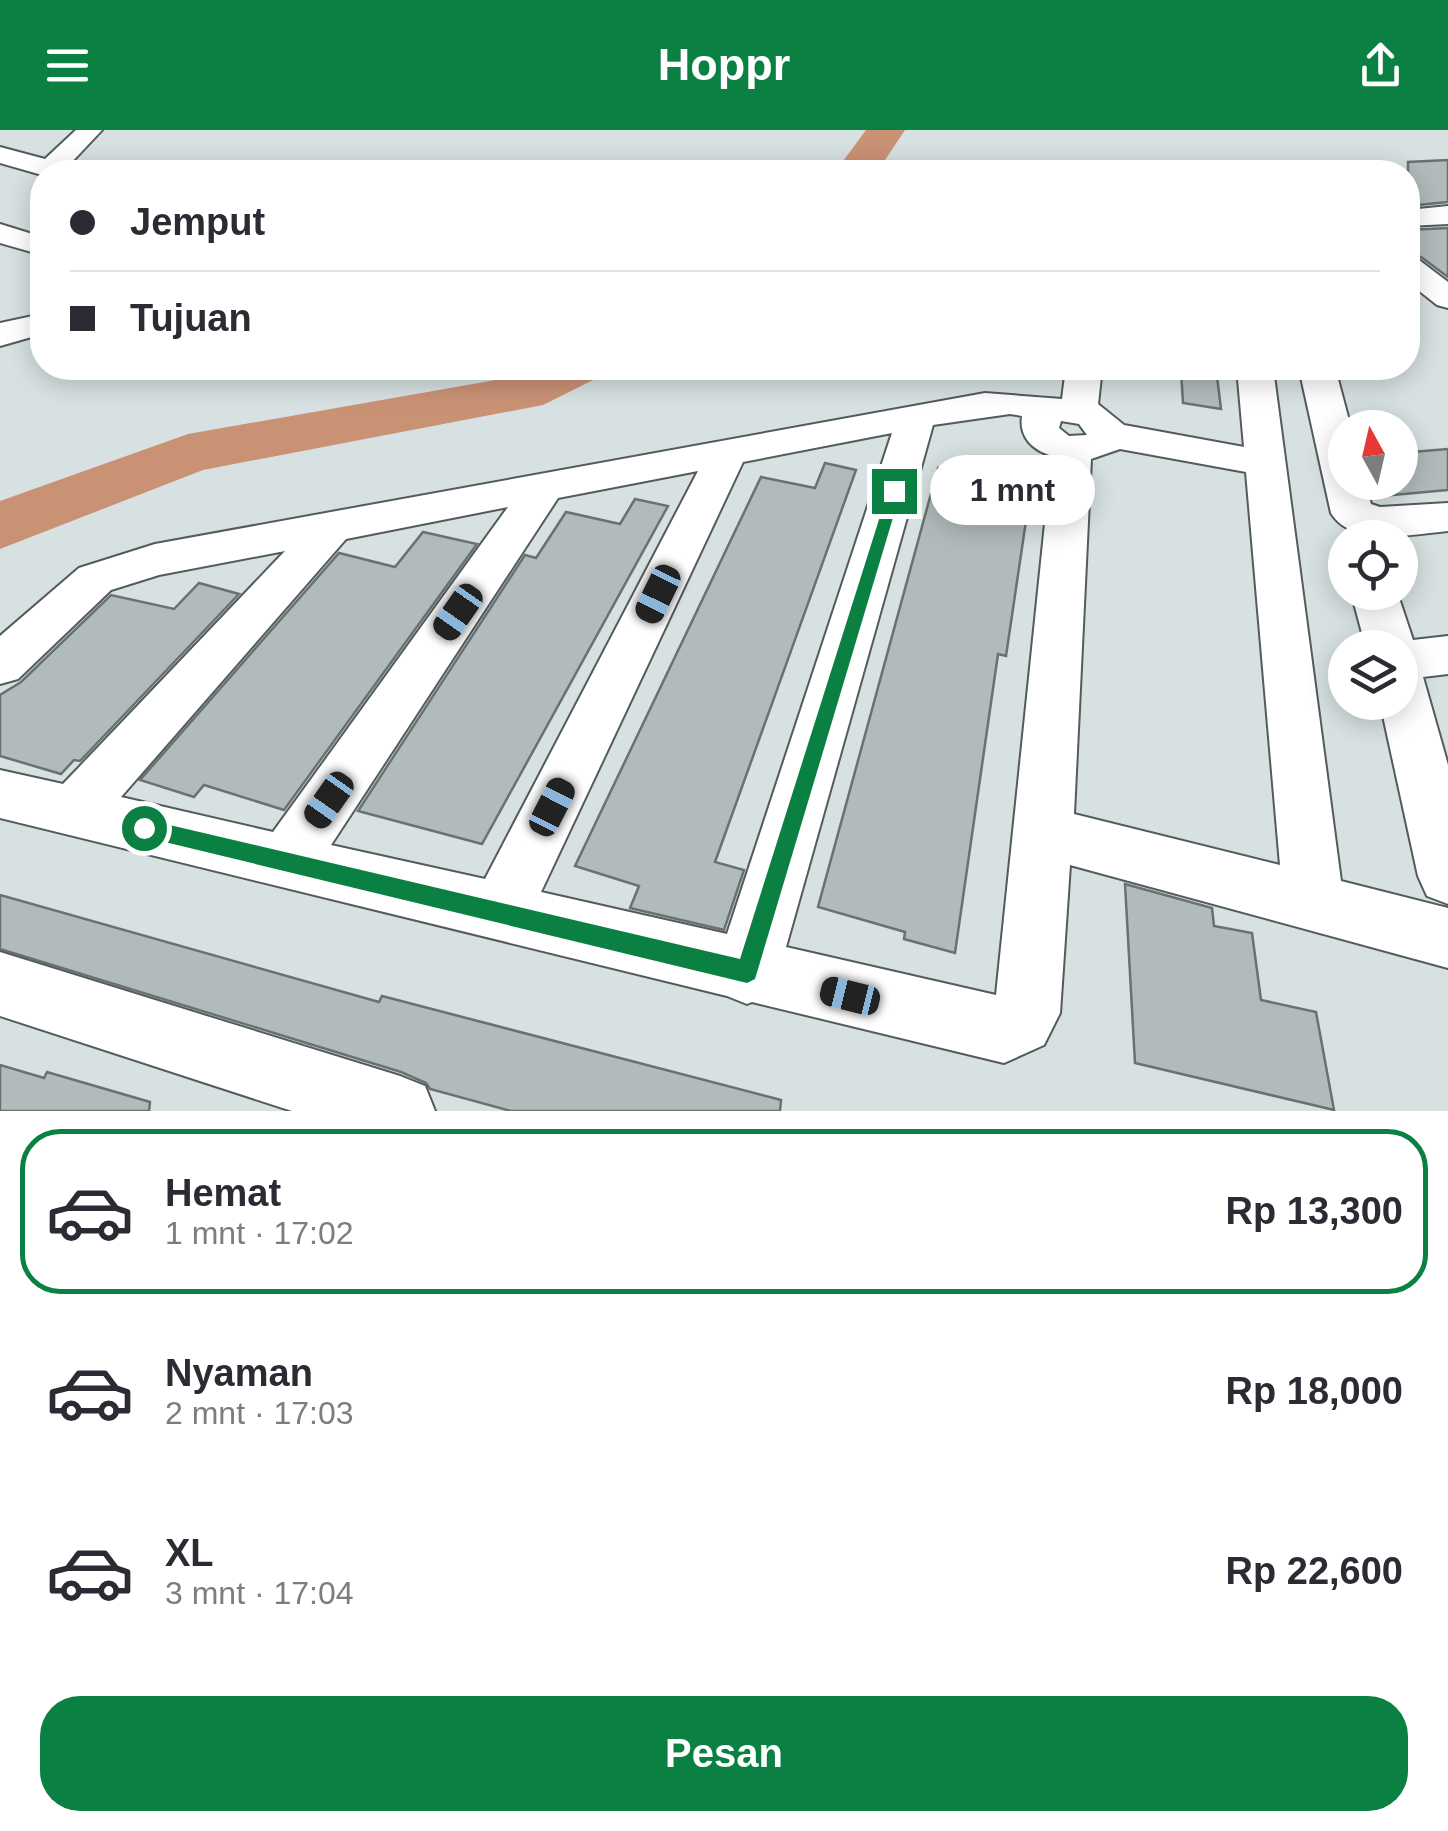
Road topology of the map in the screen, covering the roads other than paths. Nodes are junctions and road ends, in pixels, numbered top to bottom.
1 (90, 130) edge
2 (0, 156) edge
3 (66, 160) edge
4 (30, 164) edge
5 (0, 234) edge
6 (30, 243) edge
7 (1420, 276) edge
8 (1448, 298) edge
9 (1083, 380) edge
10 (1256, 380) edge
11 (1320, 380) edge
12 (916, 417) junction
13 (1078, 426) junction
14 (728, 452) junction
15 (1265, 463) junction
16 (544, 487) junction
17 (1448, 518) edge
18 (333, 526) junction
19 (1448, 548) edge
20 (1418, 550) edge
21 (1448, 654) edge
22 (1418, 658) edge
23 (0, 665) edge
24 (1414, 720) edge
25 (1438, 788) edge
26 (0, 794) edge
27 (74, 811) junction
28 (1044, 832) junction
29 (286, 862) junction
30 (1448, 876) edge
31 (1313, 902) junction
32 (500, 913) junction
33 (1448, 938) edge
34 (747, 972) junction
35 (0, 984) edge
36 (400, 1111) edge

1 - 3 street
2 - 4 street
5 - 6 street
7 - 8 street
9 - 13 street
10 - 15 street
11 - 17 street
12 - 13 street
12 - 14 street
12 - 34 street
13 - 15 street
13 - 28 street
14 - 16 street
14 - 32 street
15 - 31 street
16 - 18 street
16 - 29 street
18 - 23 street
18 - 27 street
19 - 20 street
21 - 22 street
24 - 25 street
25 - 30 street
26 - 27 street
27 - 29 street
28 - 31 street
28 - 34 street
29 - 32 street
31 - 33 street
32 - 34 street
35 - 36 street

